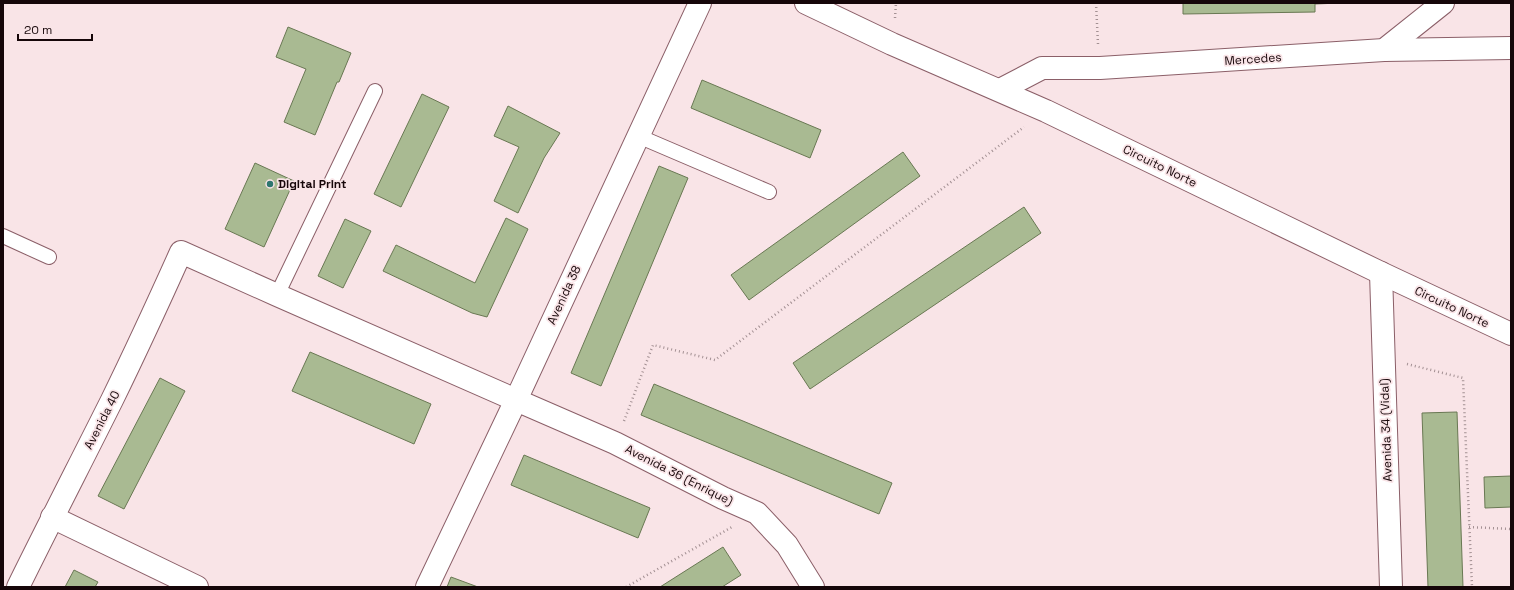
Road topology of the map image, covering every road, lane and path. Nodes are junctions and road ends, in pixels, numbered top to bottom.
1 (700, 3) edge
2 (806, 3) edge
3 (1096, 3) edge
4 (1443, 3) edge
5 (1511, 48) edge
6 (1384, 50) junction
7 (1100, 68) junction
8 (375, 90) dead end
9 (1000, 90) junction
10 (1046, 111) junction
11 (638, 136) junction
12 (769, 192) dead end
13 (3, 236) edge
14 (181, 252) joint
15 (49, 257) dead end
16 (1381, 273) junction
17 (277, 295) junction
18 (1511, 334) edge
19 (1384, 358) junction
20 (516, 400) junction
21 (615, 443) junction
22 (757, 513) junction
23 (52, 516) junction
24 (1469, 527) junction
25 (1511, 529) edge
26 (18, 587) edge
27 (197, 587) edge
28 (427, 587) edge
29 (626, 587) edge
30 (813, 587) edge
31 (1391, 587) edge
32 (1472, 587) edge

1 - 11 street, Avenida 38
2 - 9 street, Circuito Norte
3 - 7 path
4 - 6 street
5 - 6 street, Mercedes
6 - 7 street, Mercedes
7 - 9 street, Mercedes
8 - 17 lane
9 - 10 street, Circuito Norte
10 - 16 street, Circuito Norte
10 - 21 path
11 - 12 lane
11 - 20 street, Avenida 38
13 - 15 lane
14 - 17 street, Avenida 36 (Enrique)
14 - 23 street, Avenida 40
16 - 18 street, Circuito Norte
16 - 19 street, Avenida 34 (Vidal)
17 - 20 street, Avenida 36 (Enrique)
19 - 24 path
19 - 31 street, Avenida 34 (Vidal)
20 - 21 street, Avenida 36 (Enrique)
20 - 28 street, Avenida 38
21 - 22 street, Avenida 36 (Enrique)
22 - 29 path
22 - 30 street, Avenida 36 (Enrique)
23 - 26 street, Avenida 40
23 - 27 street
24 - 25 path
24 - 32 path

